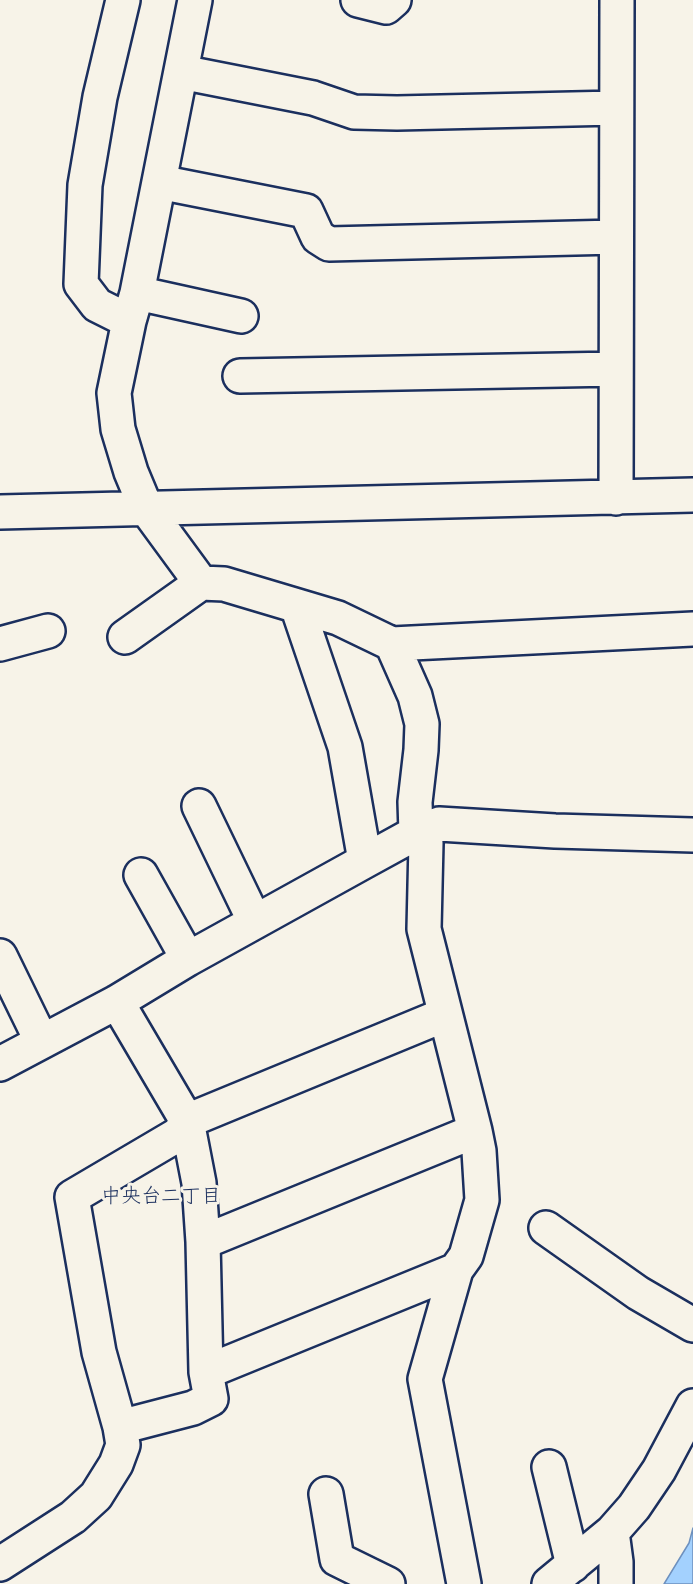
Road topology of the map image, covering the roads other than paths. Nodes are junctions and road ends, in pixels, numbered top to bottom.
1 (123, 0) edge
2 (195, 0) edge
3 (358, 0) edge
4 (394, 0) edge
5 (617, 0) edge
6 (181, 72) junction
7 (616, 108) junction
8 (159, 182) junction
9 (616, 237) junction
10 (133, 307) junction
11 (241, 316) dead end
12 (616, 369) junction
13 (240, 376) dead end
14 (693, 495) edge
15 (616, 498) junction
16 (146, 508) junction
17 (0, 512) edge
18 (201, 583) junction
19 (297, 606) junction
20 (693, 628) edge
21 (48, 631) dead end
22 (125, 637) dead end
23 (0, 644) edge
24 (392, 644) junction
25 (199, 806) dead end
26 (416, 833) junction
27 (693, 835) edge
28 (365, 861) junction
29 (141, 875) dead end
30 (255, 922) junction
31 (0, 956) edge
32 (188, 959) junction
33 (117, 1002) junction
34 (444, 1014) junction
35 (41, 1040) junction
36 (0, 1064) edge
37 (187, 1121) junction
38 (474, 1131) junction
39 (546, 1228) dead end
40 (203, 1242) junction
41 (456, 1270) junction
42 (693, 1325) edge
43 (206, 1372) junction
44 (693, 1406) edge
45 (120, 1427) junction
46 (549, 1467) dead end
47 (326, 1494) dead end
48 (612, 1532) junction
49 (0, 1564) edge
50 (561, 1574) edge
51 (388, 1584) edge
52 (464, 1584) edge
53 (616, 1584) edge

1 - 10 street
2 - 6 street
3 - 4 street
5 - 7 street
6 - 7 street
6 - 8 street
7 - 9 street
8 - 9 street
8 - 10 street
9 - 12 street
10 - 11 street
10 - 16 street
12 - 13 street
12 - 15 street
14 - 15 street
15 - 16 street
16 - 17 street
16 - 18 street
18 - 19 street
18 - 22 street
19 - 24 street
19 - 28 street
20 - 24 street
21 - 23 street
24 - 26 street
25 - 30 street
26 - 27 street
26 - 28 street
26 - 34 street
28 - 30 street
29 - 32 street
30 - 32 street
31 - 35 street
32 - 33 street
33 - 35 street
33 - 37 street
34 - 37 street
34 - 38 street
35 - 36 street
37 - 40 street
37 - 45 street
38 - 40 street
38 - 41 street
39 - 42 street
40 - 43 street
41 - 43 street
41 - 52 street
43 - 45 street
44 - 48 street
45 - 49 street
46 - 50 street
47 - 51 street
48 - 50 street
48 - 53 street

